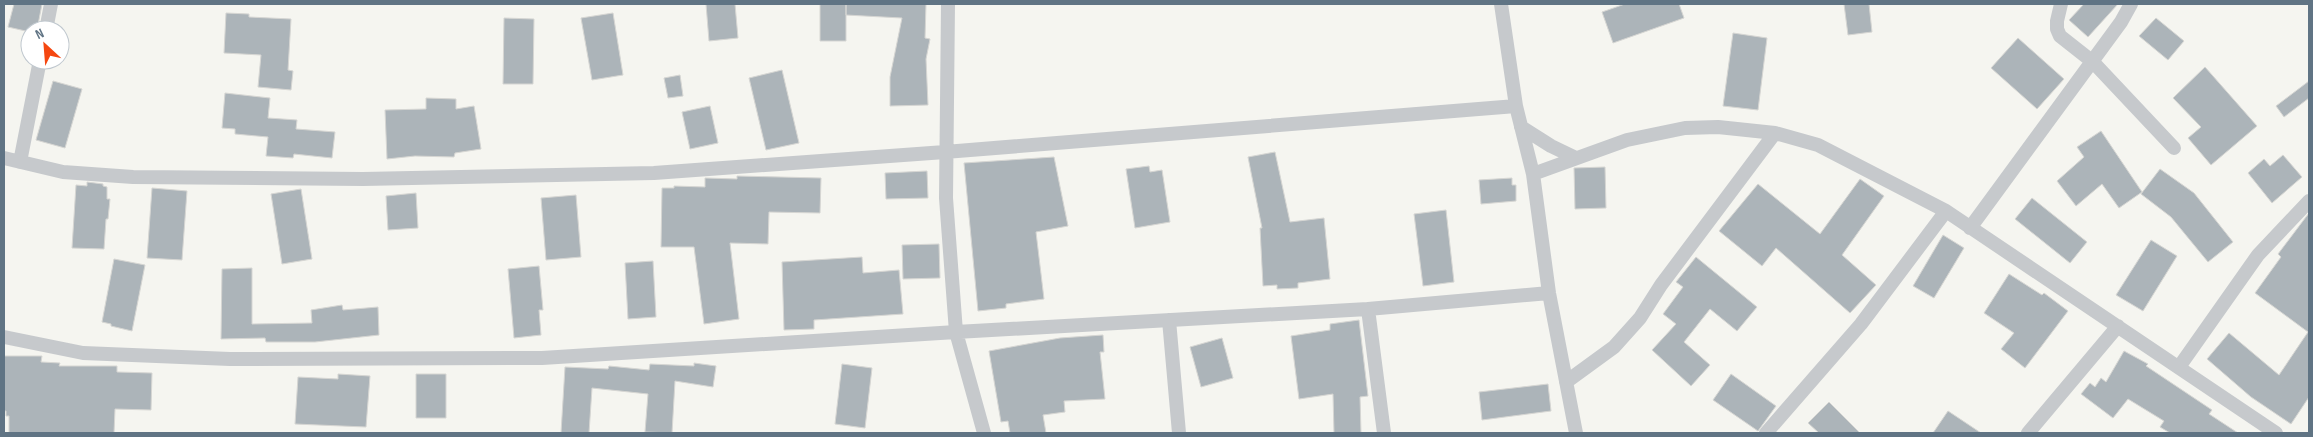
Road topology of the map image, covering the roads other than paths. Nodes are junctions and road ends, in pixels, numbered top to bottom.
1 (51, 4) edge
2 (948, 4) edge
3 (1501, 4) edge
4 (2061, 4) edge
5 (2131, 4) edge
6 (48, 20) edge
7 (2093, 62) junction
8 (38, 70) edge
9 (1516, 106) junction
10 (1521, 127) junction
11 (1775, 134) junction
12 (2174, 148) dead end
13 (945, 152) junction
14 (4, 158) edge
15 (1576, 158) junction
16 (20, 162) junction
17 (1533, 174) junction
18 (2309, 201) edge
19 (1946, 211) junction
20 (1970, 228) junction
21 (1549, 293) junction
22 (1368, 309) junction
23 (1169, 320) junction
24 (2118, 326) junction
25 (956, 332) junction
26 (4, 337) edge
27 (2179, 367) junction
28 (1566, 382) junction
29 (2271, 432) edge
30 (984, 433) edge
31 (1179, 433) edge
32 (1384, 433) edge
33 (1576, 433) edge
34 (1766, 433) edge
35 (2028, 433) edge

1 - 6 street
2 - 13 street
3 - 9 street
4 - 7 street
5 - 7 street
7 - 12 street
7 - 20 street
8 - 16 street
9 - 10 street
9 - 13 street
10 - 15 street
10 - 17 street
11 - 15 street
11 - 19 street
11 - 28 street
13 - 16 street
13 - 25 street
14 - 16 street
15 - 17 street
17 - 21 street
18 - 27 street
19 - 20 street
19 - 34 street
20 - 24 street
21 - 22 street
21 - 28 street
22 - 23 street
22 - 32 street
23 - 25 street
23 - 31 street
24 - 27 street
24 - 35 street
25 - 26 street
25 - 30 street
27 - 29 street
28 - 33 street

